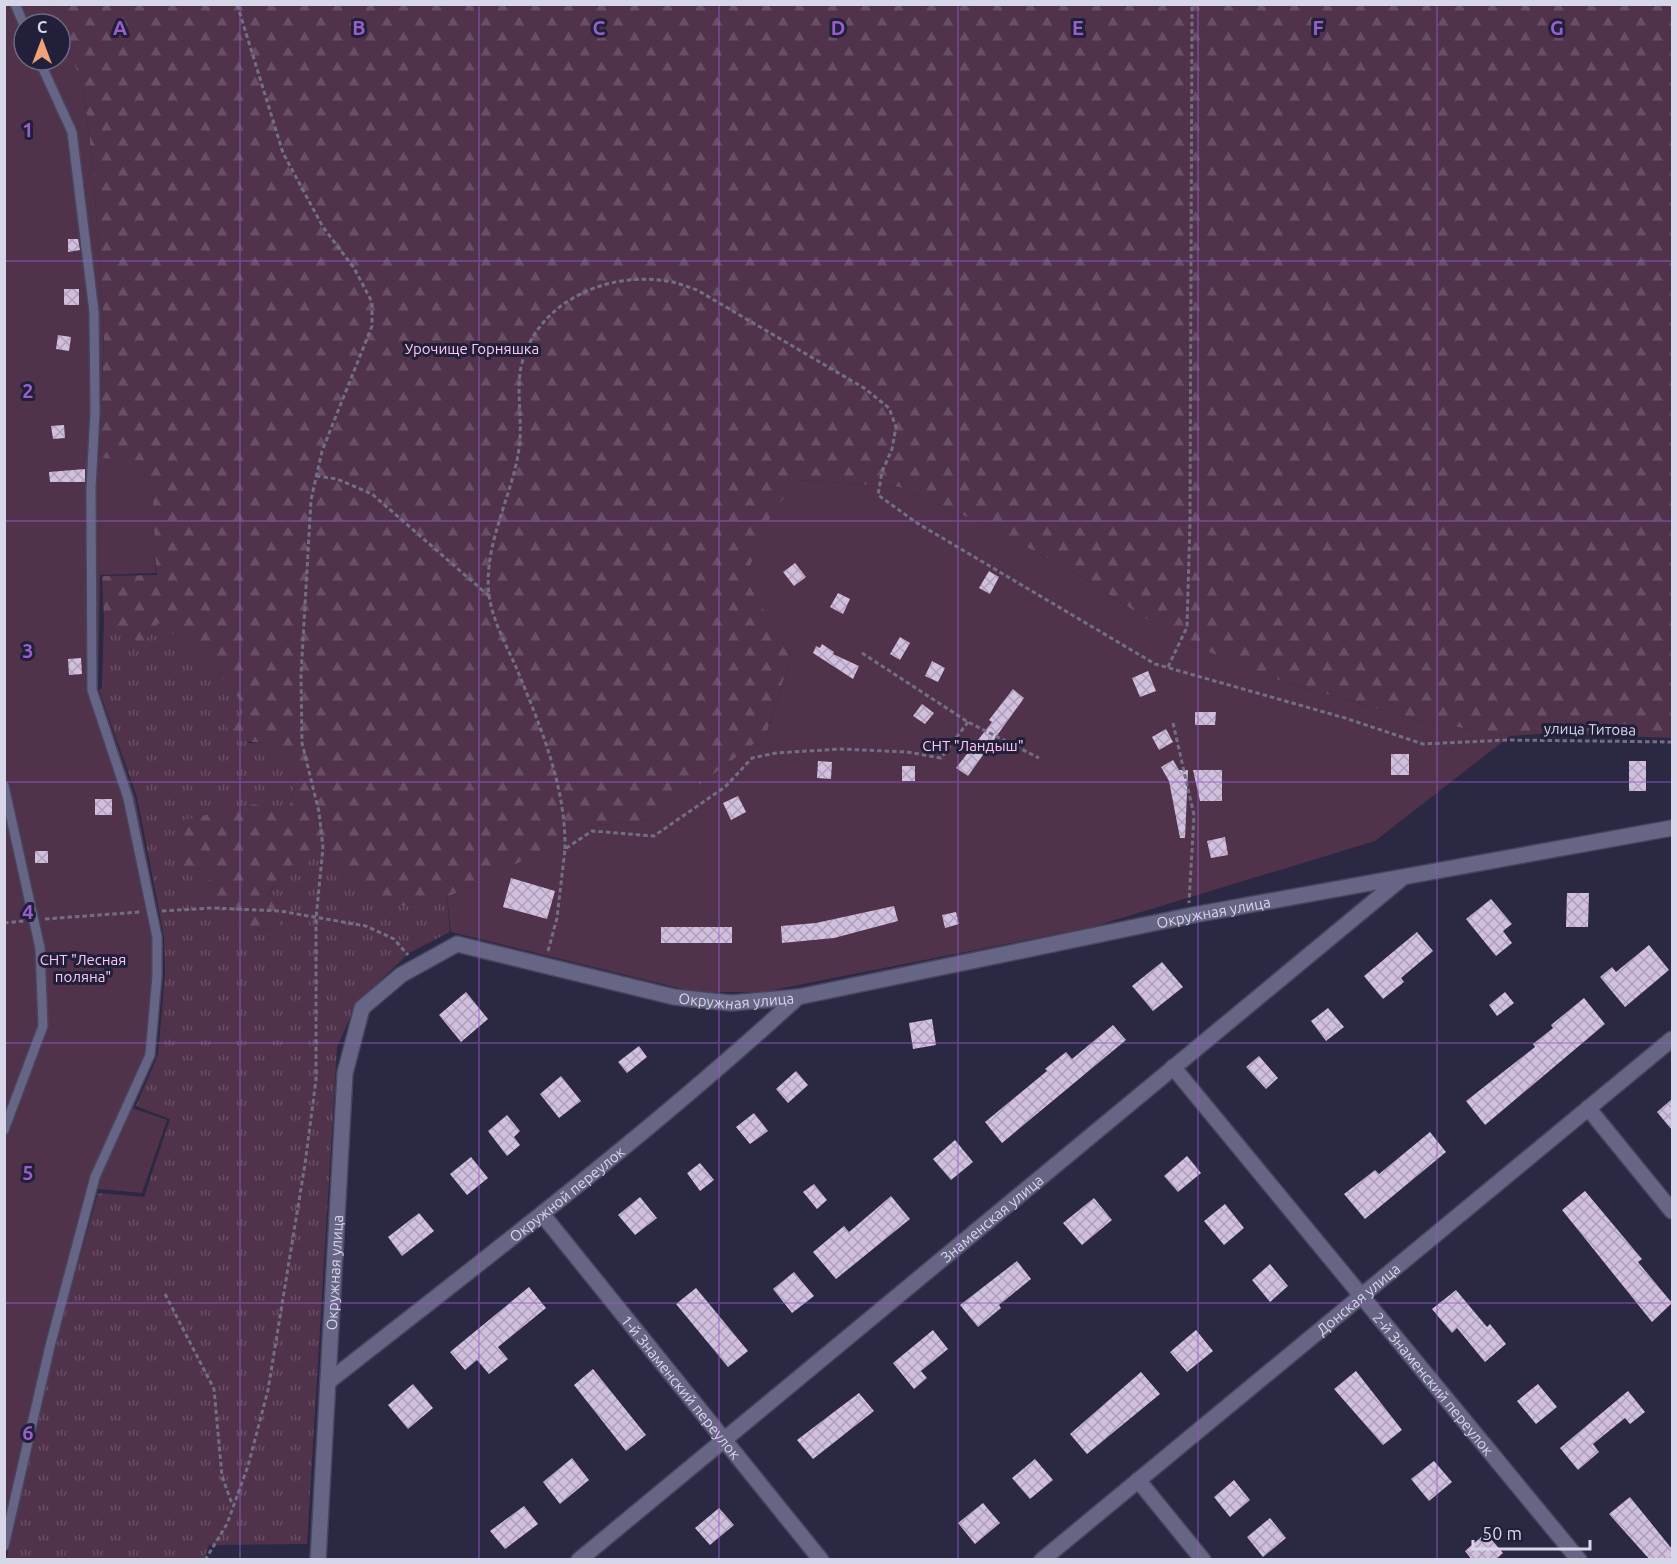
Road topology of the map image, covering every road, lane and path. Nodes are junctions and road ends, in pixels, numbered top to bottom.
1 (237, 4) edge
2 (1192, 4) edge
3 (44, 72) edge
4 (316, 476) junction
5 (489, 596) junction
6 (862, 653) dead end
7 (1168, 667) junction
8 (968, 722) junction
9 (1173, 723) dead end
10 (1672, 742) edge
11 (1039, 758) dead end
12 (4, 786) edge
13 (1672, 828) edge
14 (565, 849) junction
15 (1404, 876) junction
16 (152, 911) junction
17 (1188, 916) junction
18 (316, 918) junction
19 (33, 920) junction
20 (4, 923) edge
21 (417, 966) junction
22 (544, 967) junction
23 (798, 997) junction
24 (1672, 1039) edge
25 (1173, 1067) junction
26 (1588, 1108) junction
27 (4, 1130) edge
28 (1672, 1211) edge
29 (542, 1214) junction
30 (165, 1293) dead end
31 (1361, 1297) junction
32 (328, 1382) junction
33 (724, 1439) junction
34 (1138, 1480) junction
35 (233, 1506) junction
36 (4, 1546) edge
37 (205, 1560) edge
38 (318, 1560) edge
39 (579, 1560) edge
40 (821, 1560) edge
41 (1042, 1560) edge
42 (1203, 1560) edge
43 (1579, 1560) edge

1 - 4 path
2 - 7 path
3 - 16 lane
4 - 5 path
4 - 18 path
5 - 7 path, улица Титова
5 - 14 path
6 - 8 path
7 - 10 path, улица Титова
8 - 11 path
8 - 14 path
9 - 17 path
12 - 19 lane
13 - 15 street, Окружная улица
14 - 22 path
15 - 17 street, Окружная улица
15 - 25 street, Знаменская улица
16 - 18 path
16 - 19 path
16 - 36 lane
17 - 23 street, Окружная улица
18 - 21 path
18 - 35 path
19 - 20 path
19 - 27 lane
21 - 22 street, Окружная улица
21 - 32 street, Окружная улица
22 - 23 street, Окружная улица
23 - 29 street, Окружной переулок
24 - 26 street, Донская улица
25 - 31 street, 2-й Знаменский переулок
25 - 33 street, Знаменская улица
26 - 28 street
26 - 31 street, Донская улица
29 - 32 street, Окружной переулок
29 - 33 street, 1-й Знаменский переулок
30 - 35 path
31 - 34 street, Донская улица
31 - 43 street, 2-й Знаменский переулок
32 - 38 street, Окружная улица
33 - 39 street, Знаменская улица
33 - 40 street, 1-й Знаменский переулок
34 - 41 street, Донская улица
34 - 42 street
35 - 37 path

